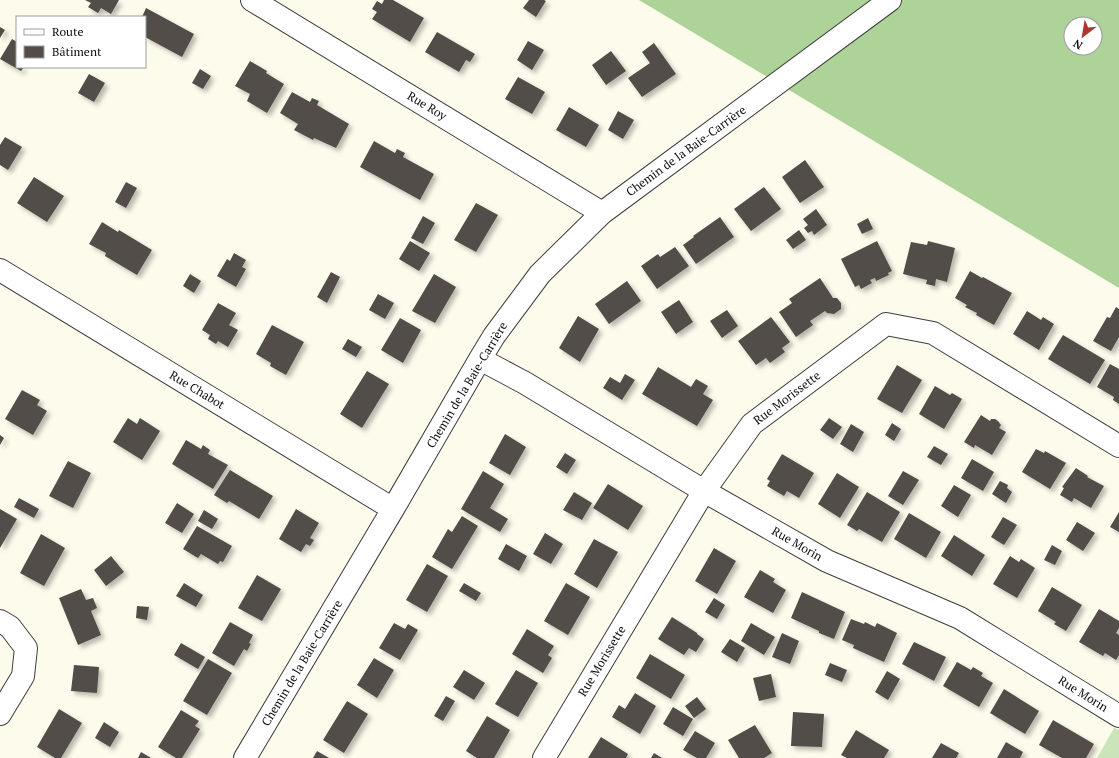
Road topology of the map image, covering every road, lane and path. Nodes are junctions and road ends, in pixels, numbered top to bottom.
1 (252, 0) edge
2 (890, 0) edge
3 (602, 213) junction
4 (3, 278) edge
5 (480, 359) junction
6 (1119, 446) edge
7 (704, 491) junction
8 (394, 509) junction
9 (0, 621) edge
10 (0, 714) edge
11 (1119, 716) edge
12 (245, 758) edge
13 (544, 758) edge

1 - 3 street, Rue Roy
2 - 3 street, Chemin de la Baie-Carrière
3 - 5 street, Chemin de la Baie-Carrière
4 - 8 street, Rue Chabot
5 - 7 street, Rue Morin
5 - 8 street, Chemin de la Baie-Carrière
6 - 7 street, Rue Morissette
7 - 11 street, Rue Morin
7 - 13 street, Rue Morissette
8 - 12 street, Chemin de la Baie-Carrière
9 - 10 street

